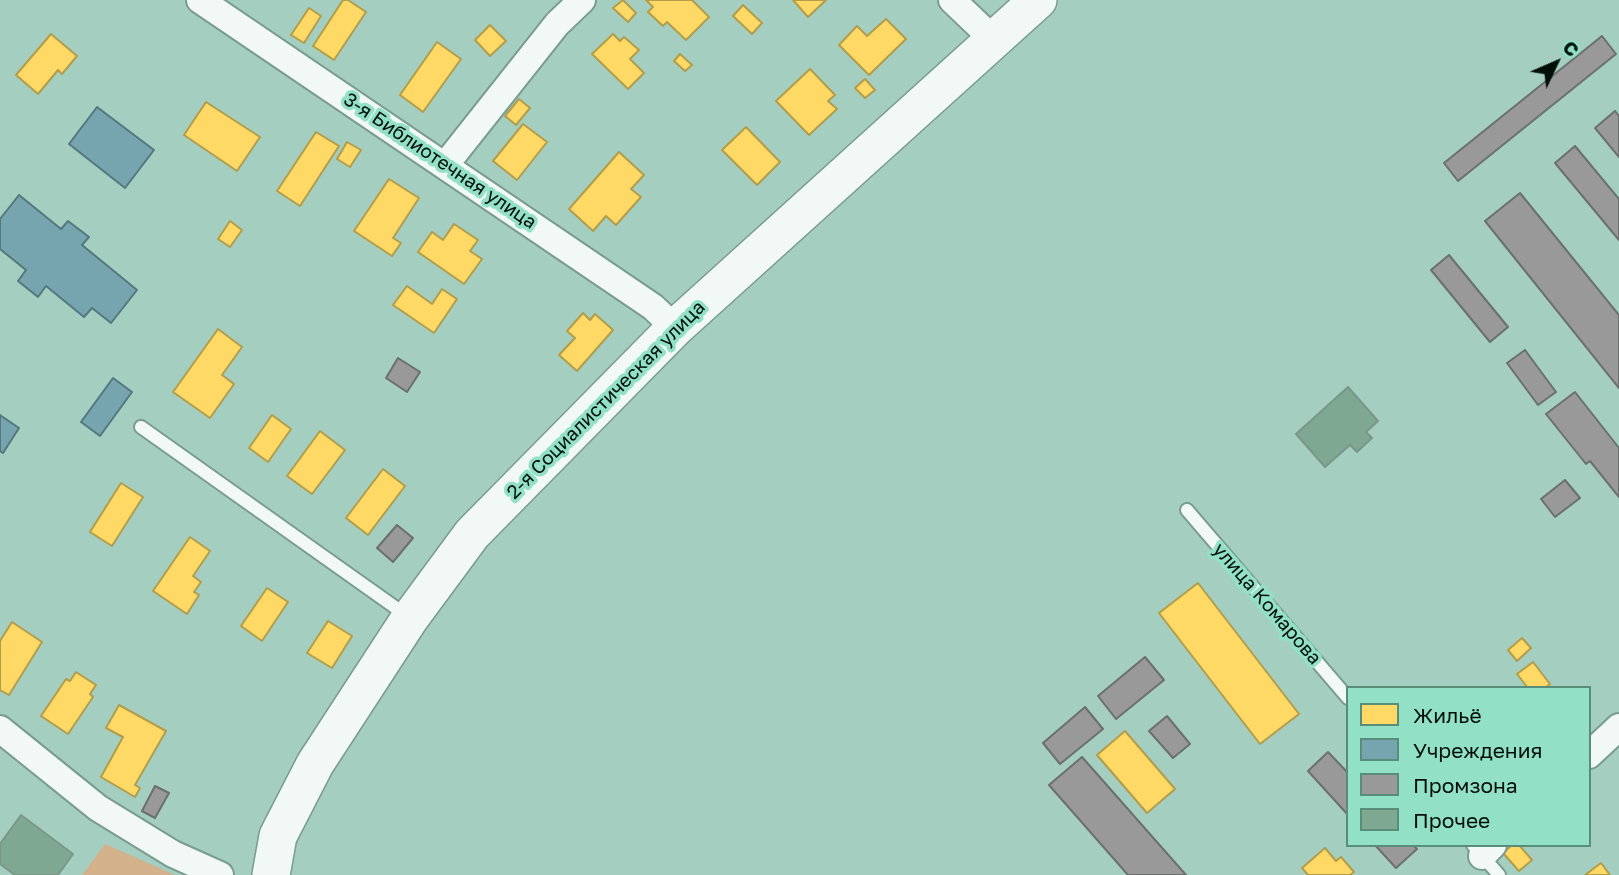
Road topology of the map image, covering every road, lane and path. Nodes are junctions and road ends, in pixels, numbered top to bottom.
1 (200, 0) edge
2 (582, 0) edge
3 (952, 0) edge
4 (1038, 0) edge
5 (995, 41) junction
6 (446, 164) junction
7 (675, 328) junction
8 (141, 427) dead end
9 (1187, 510) dead end
10 (410, 618) junction
11 (1346, 696) edge
12 (1619, 727) edge
13 (0, 729) edge
14 (1591, 753) edge
15 (220, 875) edge
16 (271, 875) edge

1 - 6 street, 3-я Библиотечная улица
2 - 6 street
3 - 5 street
4 - 5 street, 2-я Социалистическая улица
5 - 7 street, 2-я Социалистическая улица
6 - 7 street, 3-я Библиотечная улица
7 - 10 street, 2-я Социалистическая улица
8 - 10 lane
9 - 11 lane, улица Комарова
10 - 16 street, 2-я Социалистическая улица
12 - 14 street
13 - 15 street

